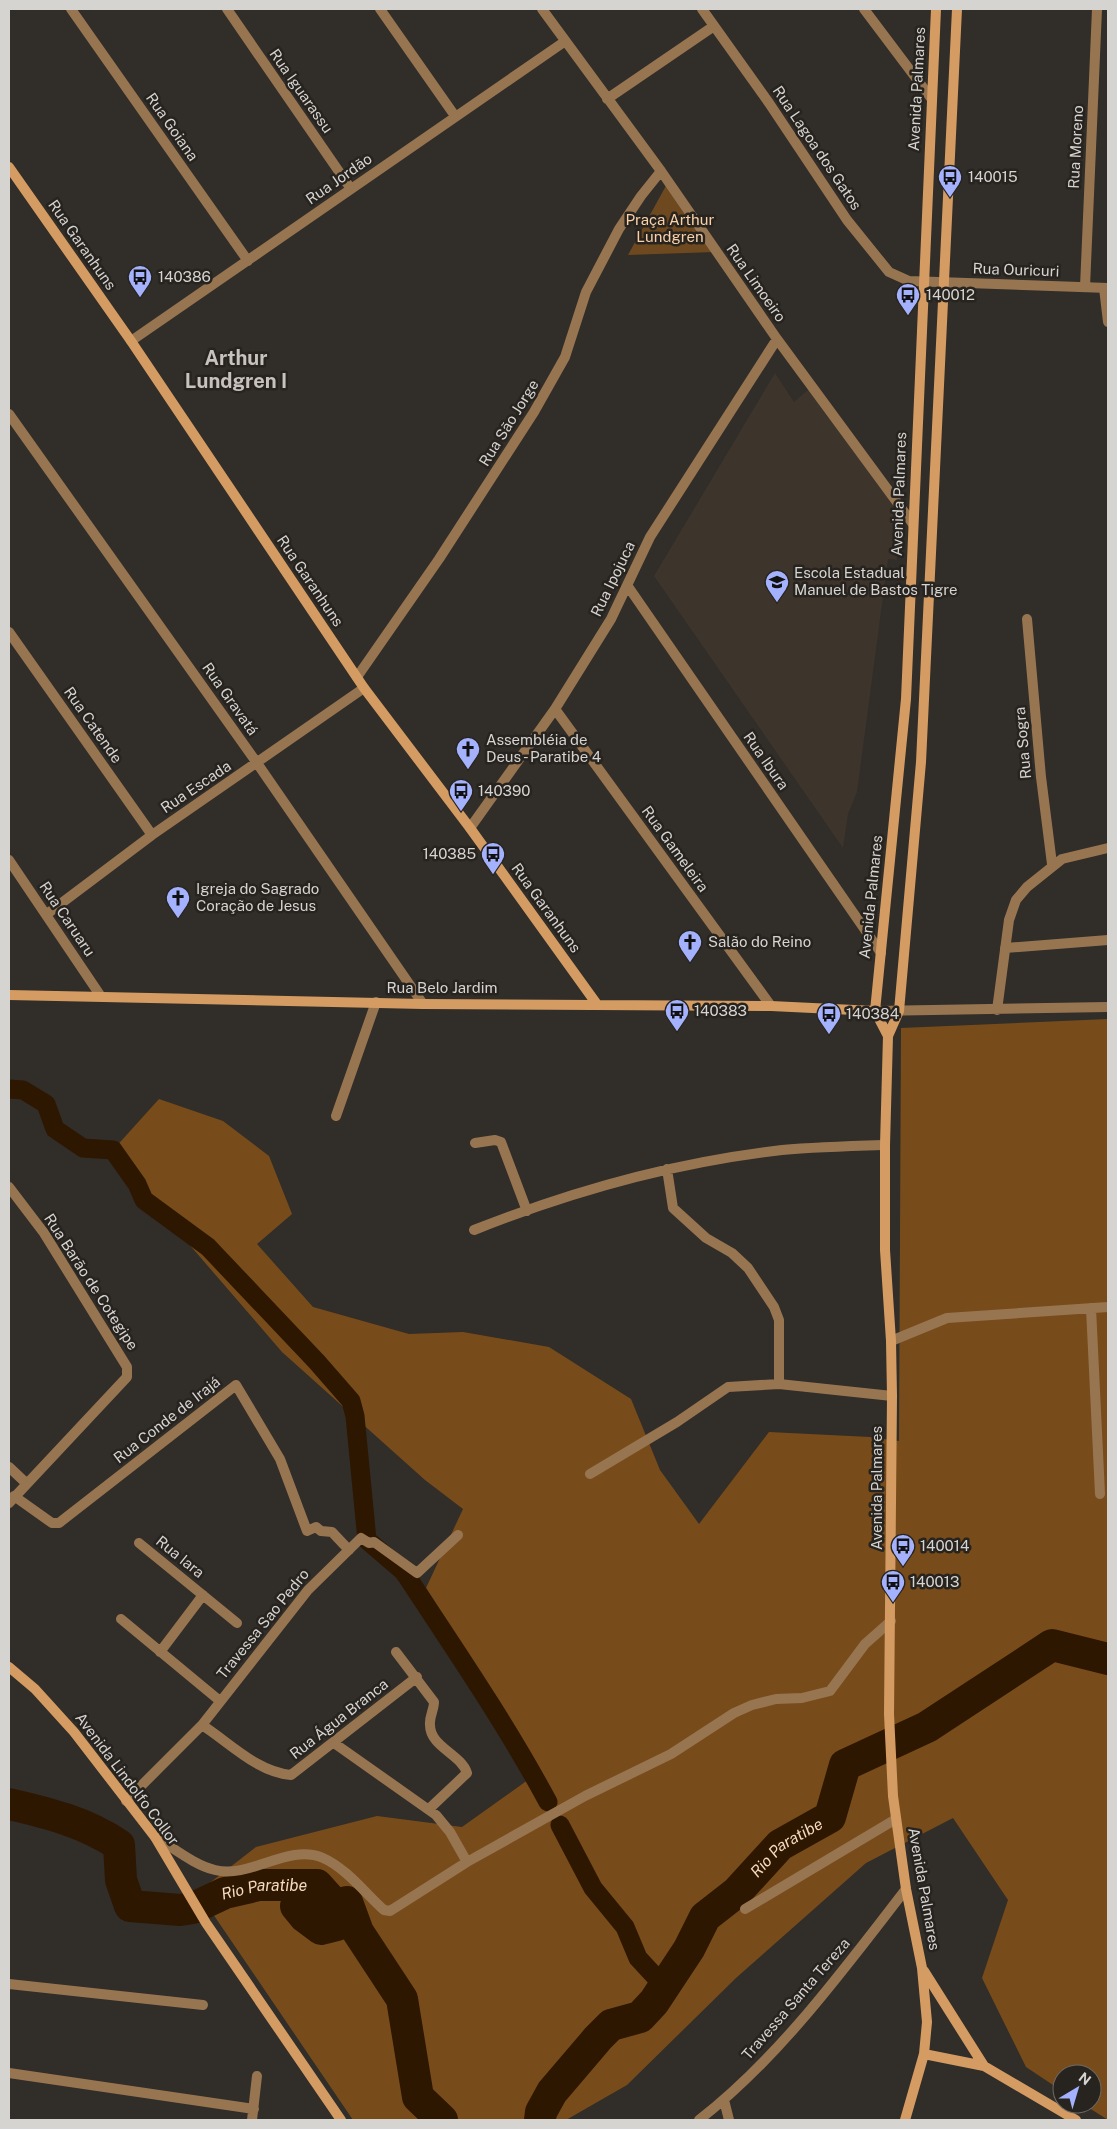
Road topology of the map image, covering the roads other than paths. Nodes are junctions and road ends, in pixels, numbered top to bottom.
1 (71, 9) edge
2 (227, 9) edge
3 (380, 9) edge
4 (542, 9) edge
5 (702, 9) edge
6 (864, 9) edge
7 (936, 9) edge
8 (958, 9) edge
9 (1097, 9) edge
10 (714, 26) junction
11 (564, 42) junction
12 (931, 98) junction
13 (607, 99) junction
14 (455, 116) junction
15 (9, 167) edge
16 (661, 171) junction
17 (351, 189) junction
18 (248, 262) junction
19 (922, 281) junction
20 (944, 282) junction
21 (1085, 287) junction
22 (1106, 288) edge
23 (1108, 322) edge
24 (777, 339) junction
25 (131, 342) junction
26 (9, 414) edge
27 (913, 524) junction
28 (628, 585) junction
29 (1027, 619) dead end
30 (9, 632) edge
31 (356, 677) junction
32 (364, 688) junction
33 (556, 709) junction
34 (257, 763) junction
35 (470, 828) junction
36 (152, 835) junction
37 (1108, 848) edge
38 (9, 860) edge
39 (1052, 864) junction
40 (47, 914) junction
41 (1108, 940) edge
42 (1005, 948) junction
43 (881, 953) junction
44 (9, 994) edge
45 (100, 995) junction
46 (376, 1002) junction
47 (596, 1003) junction
48 (423, 1004) junction
49 (771, 1006) junction
50 (1108, 1008) edge
51 (997, 1010) junction
52 (875, 1011) junction
53 (899, 1011) junction
54 (888, 1036) junction
55 (336, 1116) dead end
56 (475, 1143) dead end
57 (885, 1144) junction
58 (667, 1169) junction
59 (9, 1187) edge
60 (527, 1211) junction
61 (474, 1230) dead end
62 (1108, 1307) edge
63 (1091, 1308) junction
64 (891, 1341) junction
65 (779, 1384) junction
66 (892, 1396) junction
67 (9, 1467) edge
68 (590, 1474) dead end
69 (26, 1483) junction
70 (1100, 1494) dead end
71 (12, 1500) edge
72 (458, 1535) dead end
73 (139, 1543) dead end
74 (349, 1550) junction
75 (203, 1595) junction
76 (121, 1618) dead end
77 (891, 1621) junction
78 (237, 1623) dead end
79 (160, 1652) junction
80 (396, 1652) dead end
81 (9, 1666) edge
82 (417, 1677) junction
83 (220, 1701) junction
84 (202, 1725) junction
85 (334, 1743) junction
86 (126, 1801) junction
87 (429, 1809) junction
88 (896, 1819) junction
89 (155, 1837) junction
90 (467, 1862) junction
91 (906, 1889) junction
92 (745, 1909) dead end
93 (922, 1968) junction
94 (9, 1984) edge
95 (203, 2006) dead end
96 (924, 2054) junction
97 (984, 2066) junction
98 (9, 2073) edge
99 (257, 2076) dead end
100 (724, 2100) junction
101 (254, 2109) junction
102 (252, 2120) edge
103 (341, 2120) edge
104 (699, 2120) edge
105 (729, 2120) edge
106 (906, 2120) edge
107 (1076, 2120) edge

1 - 18 street, Rua Goiana
2 - 17 street, Rua Iguarassu
3 - 14 street
4 - 11 street, Rua Limoeiro
5 - 10 street, Rua Lagoa dos Gatos
6 - 12 street
7 - 12 main road, Avenida Palmares
8 - 20 main road, Avenida Palmares
9 - 21 street, Rua Moreno
10 - 13 street
10 - 19 street, Rua Lagoa dos Gatos
11 - 13 street, Rua Limoeiro
11 - 14 street, Rua Jordão
12 - 19 main road, Avenida Palmares
13 - 16 street, Rua Limoeiro
14 - 17 street, Rua Jordão
15 - 25 main road, Rua Garanhuns
16 - 24 street, Rua Limoeiro
16 - 31 street, Rua São Jorge
17 - 18 street, Rua Jordão
18 - 25 street, Rua Jordão
19 - 20 street, Rua Ouricuri
19 - 27 main road, Avenida Palmares
20 - 21 street, Rua Ouricuri
20 - 53 main road, Avenida Palmares
21 - 22 street, Rua Ouricuri
22 - 23 street
24 - 27 street, Rua Limoeiro
24 - 28 street, Rua Ipojuca
25 - 31 main road, Rua Garanhuns
26 - 34 street, Rua Gravatá
27 - 43 main road, Avenida Palmares
28 - 33 street, Rua Ipojuca
28 - 43 street, Rua Ibura
29 - 39 street, Rua Sogra
30 - 36 street, Rua Catende
31 - 32 main road, Rua Garanhuns
32 - 34 street, Rua Escada
32 - 35 main road, Rua Garanhuns
33 - 35 street, Rua Ipojuca
33 - 49 street, Rua Gameleira
34 - 36 street, Rua Escada
34 - 48 street, Rua Gravatá
35 - 47 main road, Rua Garanhuns
36 - 40 street, Rua Escada
37 - 39 street
38 - 40 street, Rua Caruaru
39 - 42 street
40 - 45 street, Rua Caruaru
41 - 42 street
42 - 51 street
43 - 52 main road, Avenida Palmares
44 - 45 main road, Rua Belo Jardim
45 - 46 main road, Rua Belo Jardim
46 - 48 main road, Rua Belo Jardim
46 - 55 street
47 - 48 main road, Rua Belo Jardim
47 - 49 main road, Rua Belo Jardim
49 - 52 main road, Rua Belo Jardim
50 - 51 street
51 - 53 street
52 - 53 street
52 - 54 main road, Avenida Palmares
53 - 54 main road, Avenida Palmares
54 - 57 main road, Avenida Palmares
56 - 60 street
57 - 58 street
57 - 64 main road, Avenida Palmares
58 - 60 street
58 - 65 street
59 - 69 street, Rua Barão de Cotegipe
60 - 61 street
62 - 63 street
63 - 64 street
63 - 70 street
64 - 66 main road, Avenida Palmares
65 - 66 street
65 - 68 street
66 - 77 main road, Avenida Palmares
67 - 69 street
69 - 71 street, Rua Barão de Cotegipe
71 - 74 street, Rua Conde de Irajá
72 - 74 street, Travessa Sao Pedro
73 - 75 street, Rua Iara
74 - 83 street, Travessa Sao Pedro
75 - 78 street, Rua Iara
75 - 79 street, Rua Iara
76 - 79 street
77 - 88 main road, Avenida Palmares
77 - 90 street
79 - 83 street
80 - 82 street
81 - 86 main road, Avenida Lindolfo Collor
82 - 85 street, Rua Água Branca
82 - 87 street
83 - 84 street, Travessa Sao Pedro
84 - 85 street, Rua Água Branca
84 - 86 street, Travessa Sao Pedro
85 - 87 street
86 - 89 main road, Avenida Lindolfo Collor
87 - 90 street
88 - 91 main road, Avenida Palmares
88 - 92 street
89 - 90 street
89 - 103 main road, Avenida Lindolfo Collor
91 - 93 main road, Avenida Palmares
91 - 100 street, Travessa Santa Tereza
93 - 96 main road
93 - 97 main road
94 - 95 street
96 - 97 main road
96 - 106 main road
97 - 107 main road
98 - 101 street
99 - 101 street
100 - 104 street, Travessa Santa Tereza
100 - 105 street
101 - 102 street

